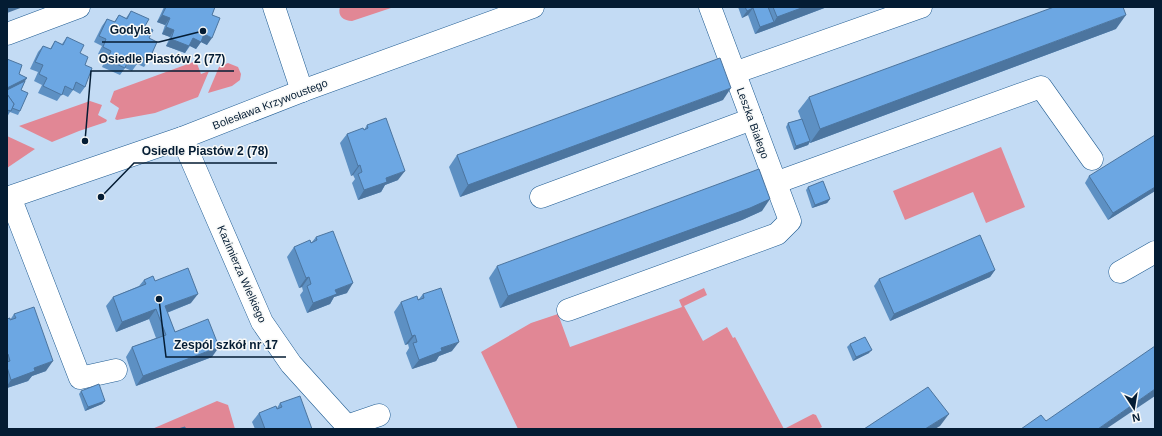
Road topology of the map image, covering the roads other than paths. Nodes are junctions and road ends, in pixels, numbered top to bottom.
1 (79, 7) edge
2 (274, 7) edge
3 (533, 7) edge
4 (710, 7) edge
5 (921, 7) edge
6 (7, 34) edge
7 (734, 73) junction
8 (302, 91) junction
9 (752, 119) junction
10 (182, 138) junction
11 (1092, 158) dead end
12 (775, 183) junction
13 (9, 197) edge
14 (541, 197) dead end
15 (1155, 252) edge
16 (1120, 272) dead end
17 (568, 310) dead end
18 (116, 370) dead end
19 (379, 415) dead end

1 - 6 street
2 - 8 street
3 - 8 street, Bolesława Krzywoustego
4 - 7 street, Leszka Białego
5 - 7 street
7 - 9 street, Leszka Białego
8 - 10 street, Bolesława Krzywoustego
9 - 12 street, Leszka Białego
9 - 14 street
10 - 13 street, Bolesława Krzywoustego
10 - 19 street, Kazimierza Wielkiego
11 - 12 street
12 - 17 street, Leszka Białego
13 - 18 street
15 - 16 street

